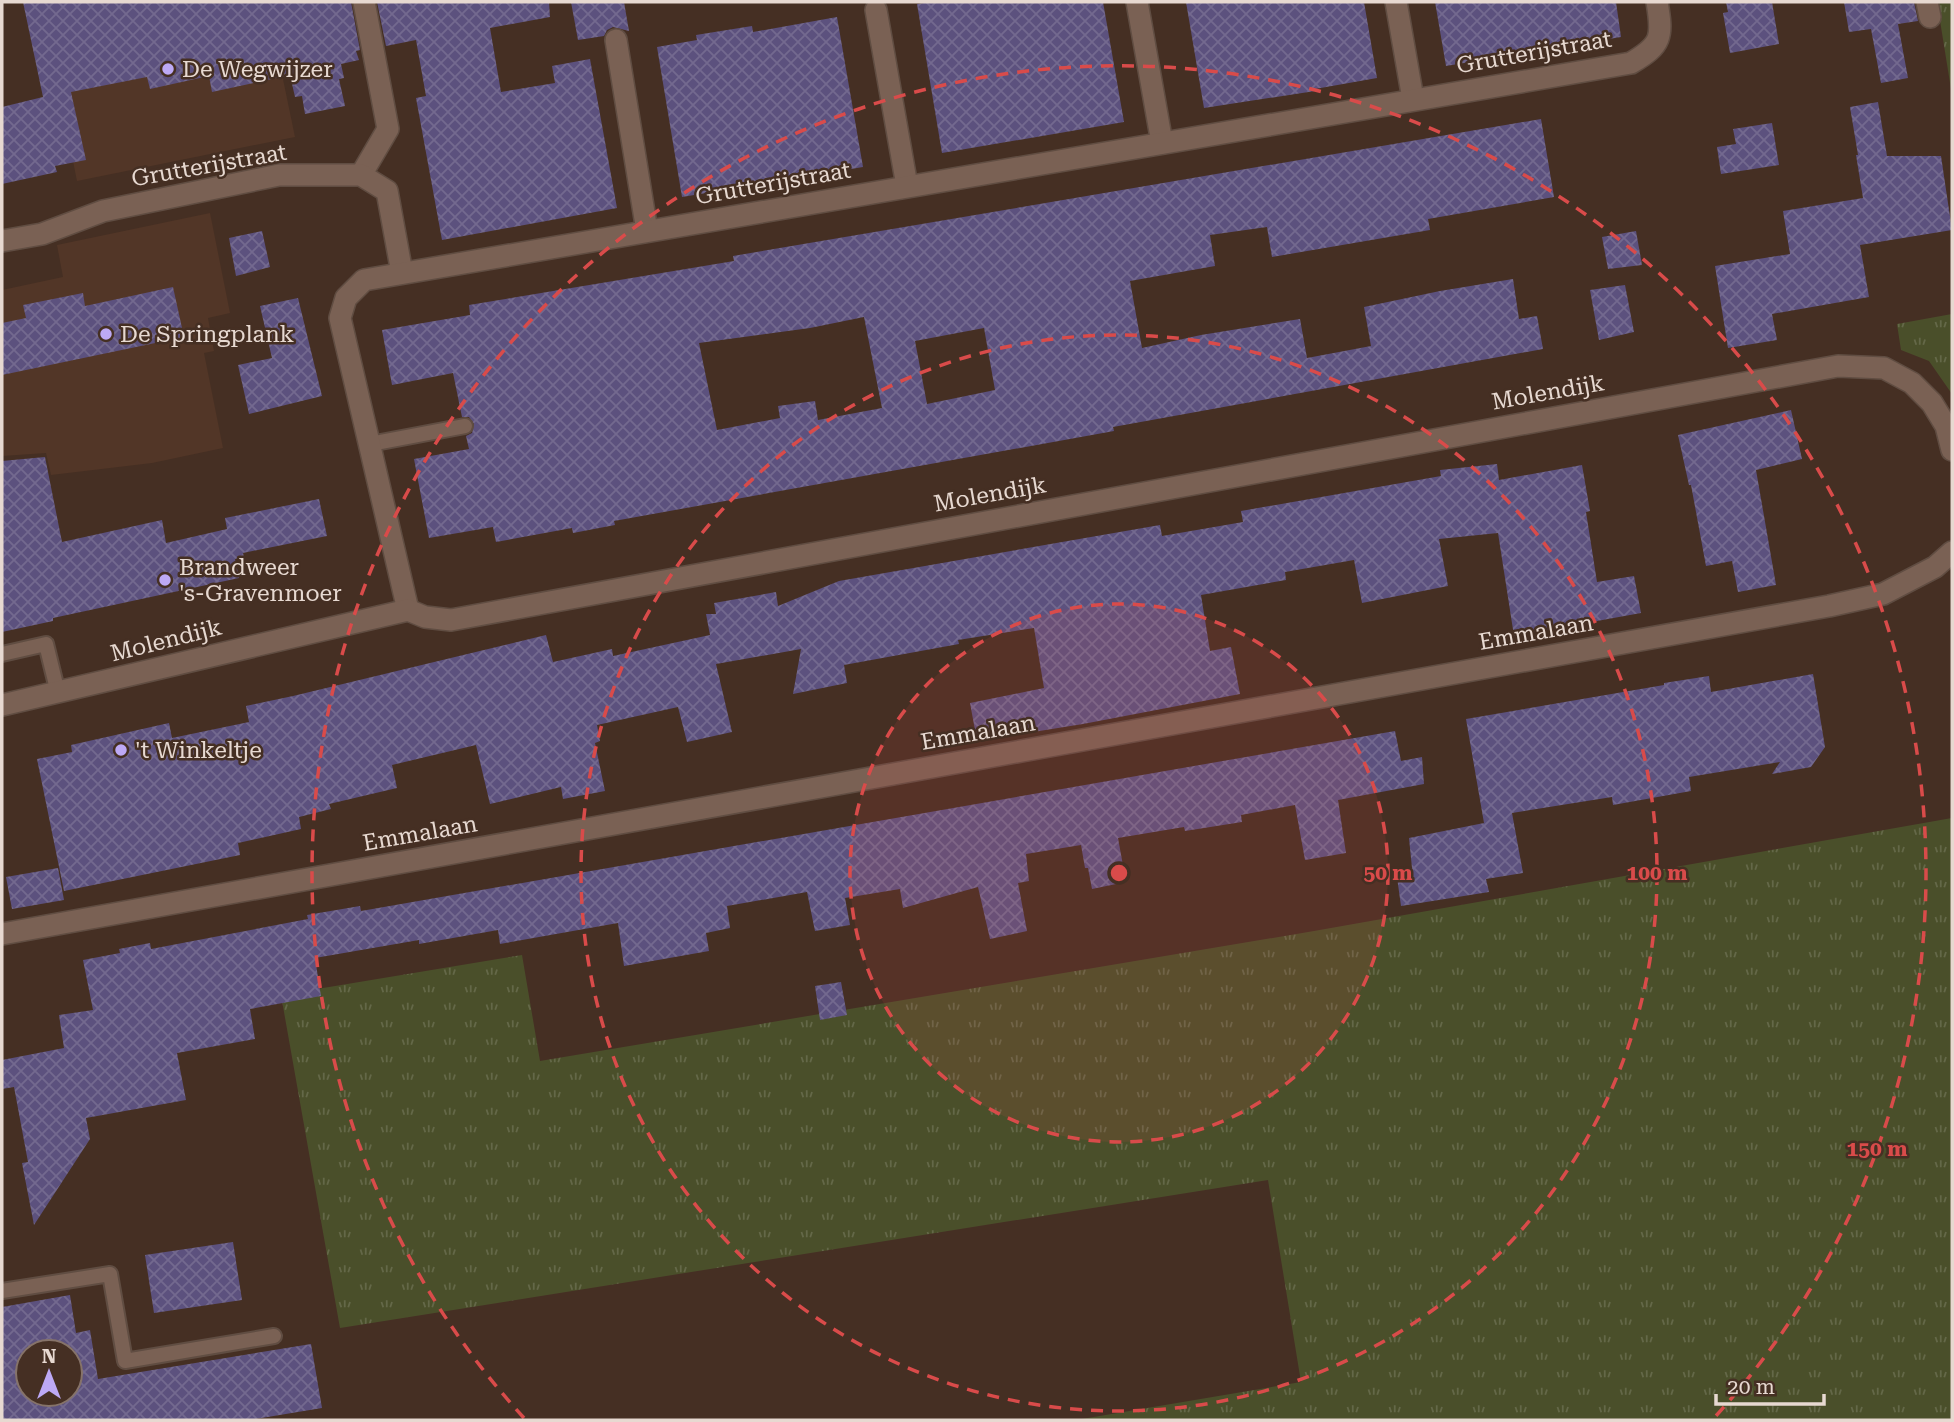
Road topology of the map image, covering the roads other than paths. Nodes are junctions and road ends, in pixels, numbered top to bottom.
1 (364, 2) edge
2 (1137, 2) edge
3 (1396, 2) edge
4 (1657, 2) edge
5 (876, 10) dead end
6 (616, 40) dead end
7 (1413, 99) junction
8 (1162, 143) junction
9 (361, 176) junction
10 (907, 186) junction
11 (647, 231) junction
12 (2, 242) edge
13 (402, 272) junction
14 (466, 426) dead end
15 (370, 444) junction
16 (1952, 450) edge
17 (1952, 552) edge
18 (408, 610) junction
19 (2, 653) edge
20 (58, 693) junction
21 (2, 705) edge
22 (2, 934) edge
23 (2, 1291) edge
24 (274, 1336) dead end

1 - 9 street
2 - 8 street
3 - 7 street
4 - 7 street, Grutterijstraat
5 - 10 street
6 - 11 street
7 - 8 street, Grutterijstraat
8 - 10 street, Grutterijstraat
9 - 12 street, Grutterijstraat
9 - 13 street
10 - 11 street, Grutterijstraat
11 - 13 street, Grutterijstraat
13 - 15 street, Grutterijstraat
14 - 15 lane
15 - 18 street, Grutterijstraat
16 - 18 street, Molendijk
17 - 22 street, Emmalaan
18 - 20 street, Molendijk
19 - 20 lane
20 - 21 street, Molendijk
23 - 24 lane

